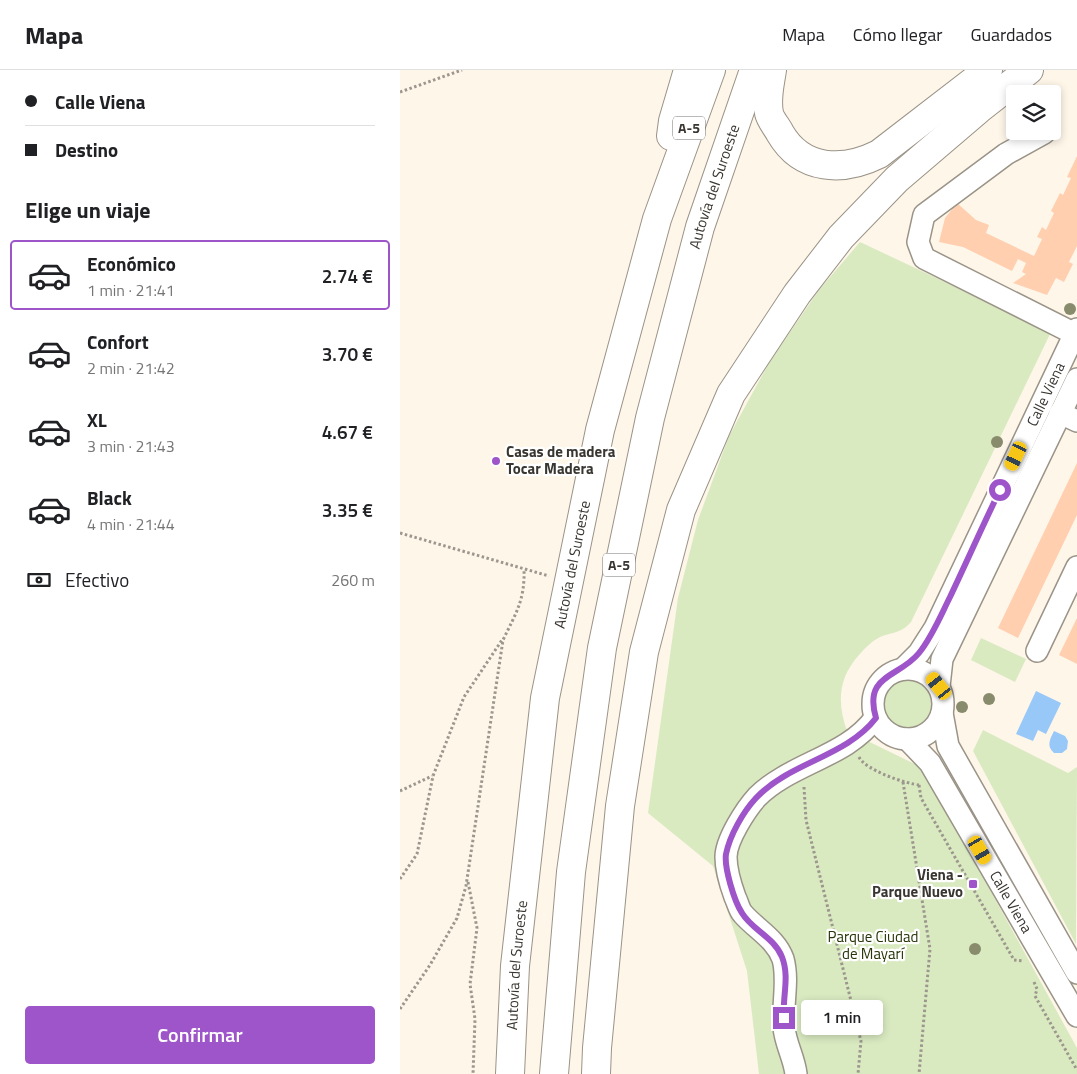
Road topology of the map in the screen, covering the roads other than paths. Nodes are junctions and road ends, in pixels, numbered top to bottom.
1 (688, 70) edge
2 (711, 70) edge
3 (754, 70) edge
4 (772, 70) edge
5 (988, 70) edge
6 (1029, 70) edge
7 (1031, 140) edge
8 (667, 185) junction
9 (1076, 331) edge
10 (1077, 379) edge
11 (1069, 417) edge
12 (1077, 567) edge
13 (1037, 651) dead end
14 (903, 669) junction
15 (939, 686) junction
16 (942, 713) junction
17 (876, 718) junction
18 (907, 739) junction
19 (1077, 973) edge
20 (1077, 1016) edge
21 (510, 1074) edge
22 (554, 1074) edge
23 (596, 1074) edge
24 (796, 1074) edge

1 - 8 highway
2 - 8 highway, Autovía del Suroeste / A-5
3 - 22 highway, Autovía del Suroeste / A-5
4 - 5 highway
6 - 23 highway
7 - 9 street
8 - 21 highway, Autovía del Suroeste / A-5
9 - 14 street, Calle Viena
10 - 11 street, Calle Viena
11 - 15 street, Calle Viena
12 - 13 street
14 - 15 street
14 - 17 street
15 - 16 street
16 - 18 street
16 - 19 street, Calle Viena
17 - 18 street
17 - 24 street
18 - 20 street, Calle Viena

